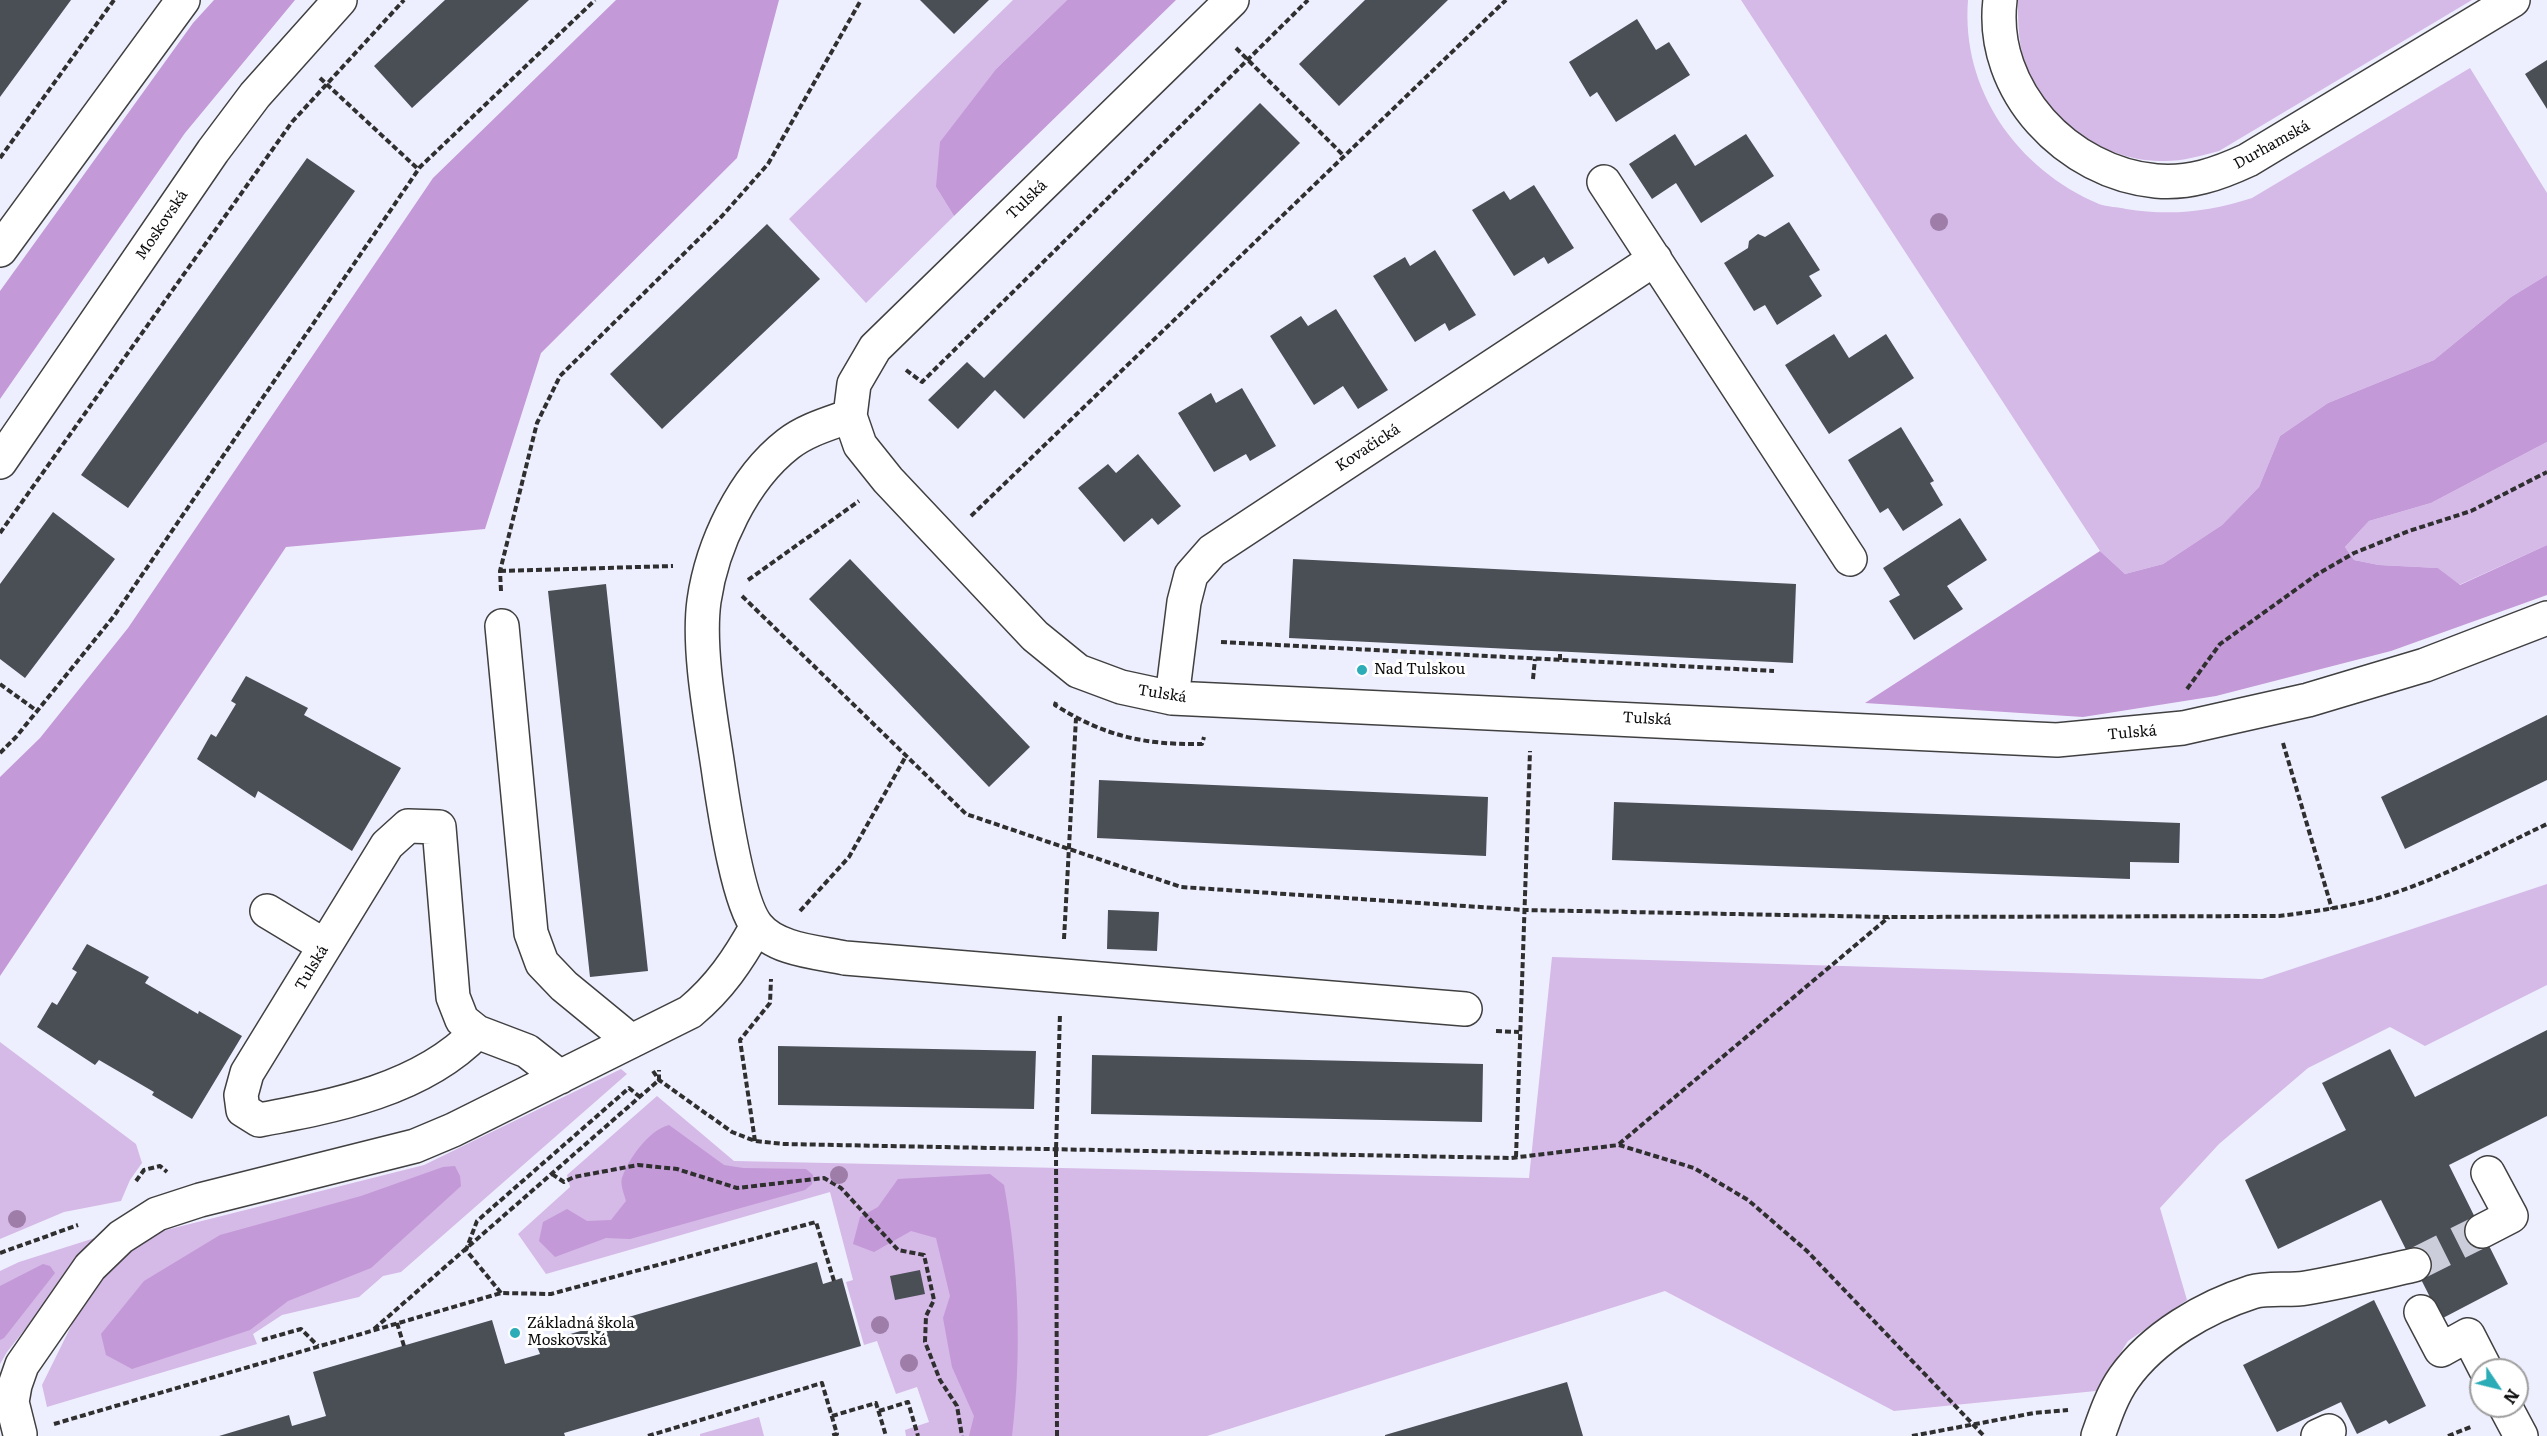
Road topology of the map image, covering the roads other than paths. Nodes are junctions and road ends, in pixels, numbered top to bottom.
1 (183, 0) edge
2 (340, 0) edge
3 (1232, 0) edge
4 (2000, 0) edge
5 (2513, 0) edge
6 (1604, 182) dead end
7 (0, 250) edge
8 (1655, 259) junction
9 (850, 416) junction
10 (0, 462) edge
11 (1850, 559) dead end
12 (2547, 618) edge
13 (502, 626) road end
14 (1172, 698) junction
15 (267, 911) dead end
16 (757, 926) junction
17 (325, 946) junction
18 (1466, 1009) dead end
19 (477, 1032) junction
20 (632, 1041) junction
21 (560, 1077) junction
22 (2488, 1173) dead end
23 (2482, 1231) tunnel mouth
24 (2414, 1265) tunnel mouth
25 (2421, 1312) dead end
26 (2480, 1358) edge
27 (2511, 1418) edge
28 (20, 1434) road end
29 (2098, 1436) edge
30 (2521, 1436) edge

1 - 7 street
2 - 10 street, Moskovská
3 - 9 street, Tulská
4 - 5 street, Durhamská
6 - 8 street
8 - 11 street
8 - 14 street, Kovačická
9 - 14 street, Tulská
9 - 16 street
12 - 14 street, Tulská
13 - 20 street
15 - 17 street
16 - 18 street
16 - 20 street
17 - 19 street, Tulská
17 - 19 street, Tulská
19 - 21 street, Tulská
20 - 21 street
21 - 28 street
22 - 23 street
24 - 29 street
25 - 26 street
27 - 30 street

